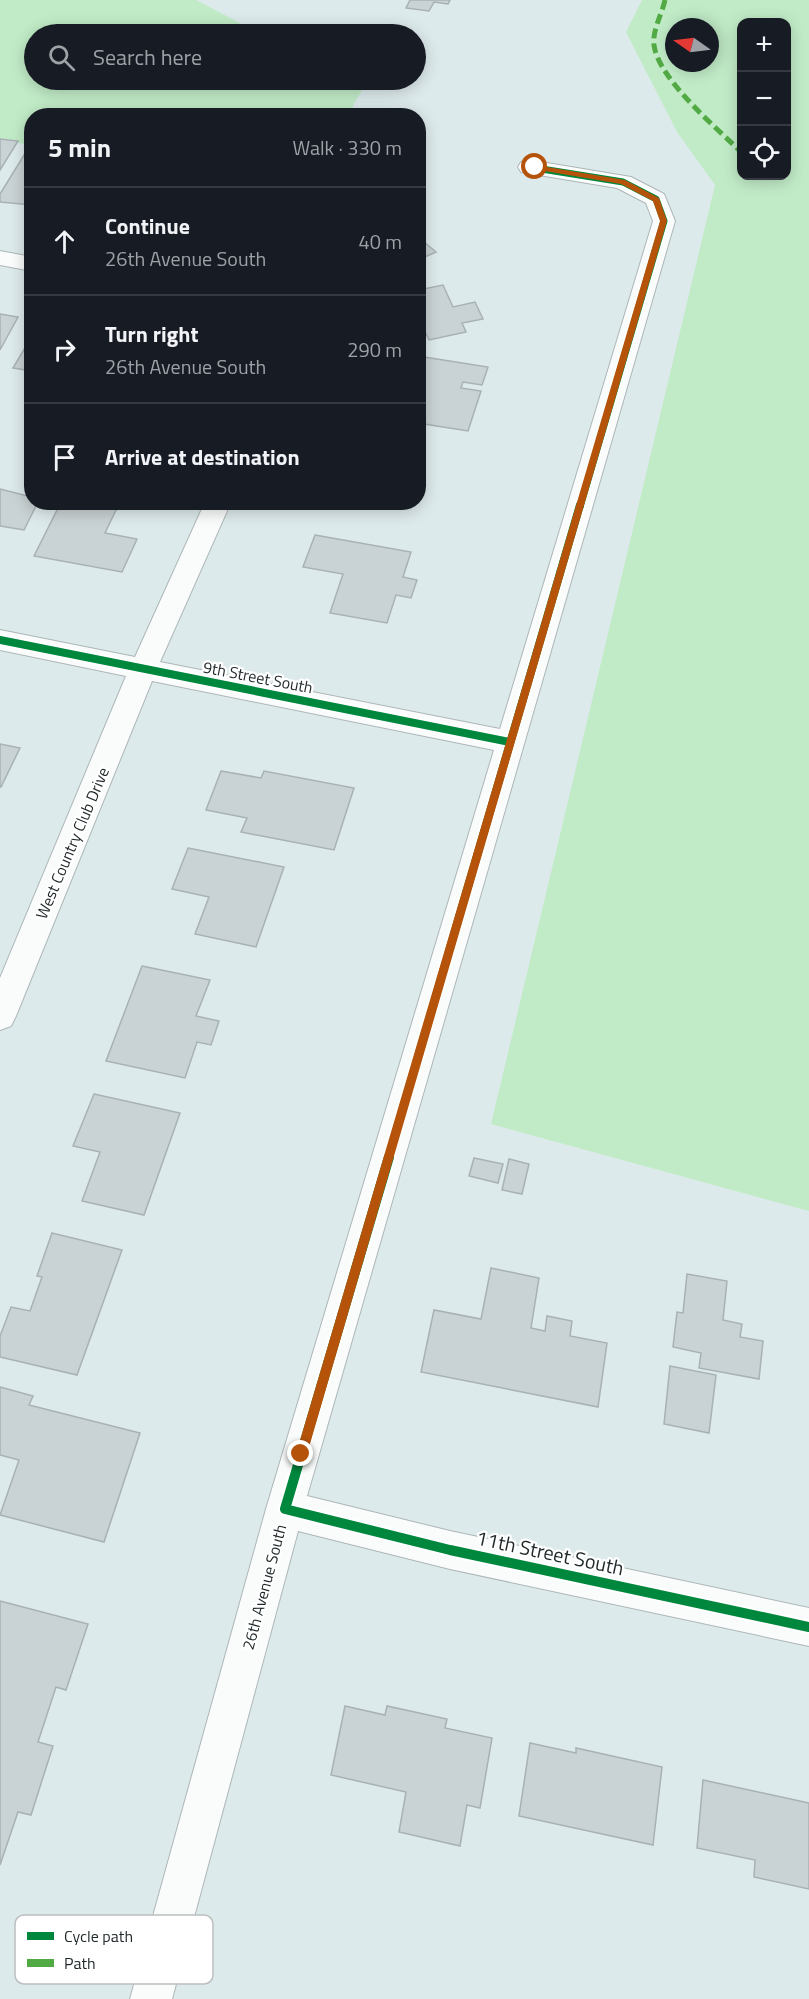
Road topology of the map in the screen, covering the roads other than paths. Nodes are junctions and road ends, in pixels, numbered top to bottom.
1 (530, 166) dead end
2 (0, 258) edge
3 (24, 262) edge
4 (214, 510) edge
5 (0, 640) edge
6 (143, 669) junction
7 (510, 742) junction
8 (0, 1017) edge
9 (285, 1509) junction
10 (809, 1627) edge
11 (174, 1915) edge
12 (155, 1984) edge
13 (151, 1999) edge

1 - 7 street, 26th Avenue South
2 - 3 street
4 - 6 street, West Country Club Drive
5 - 6 street, 9th Street South
6 - 7 street, 9th Street South
6 - 8 street, West Country Club Drive
7 - 9 street, 26th Avenue South
9 - 10 street, 11th Street South
9 - 11 street, 26th Avenue South
12 - 13 street, 26th Avenue South

